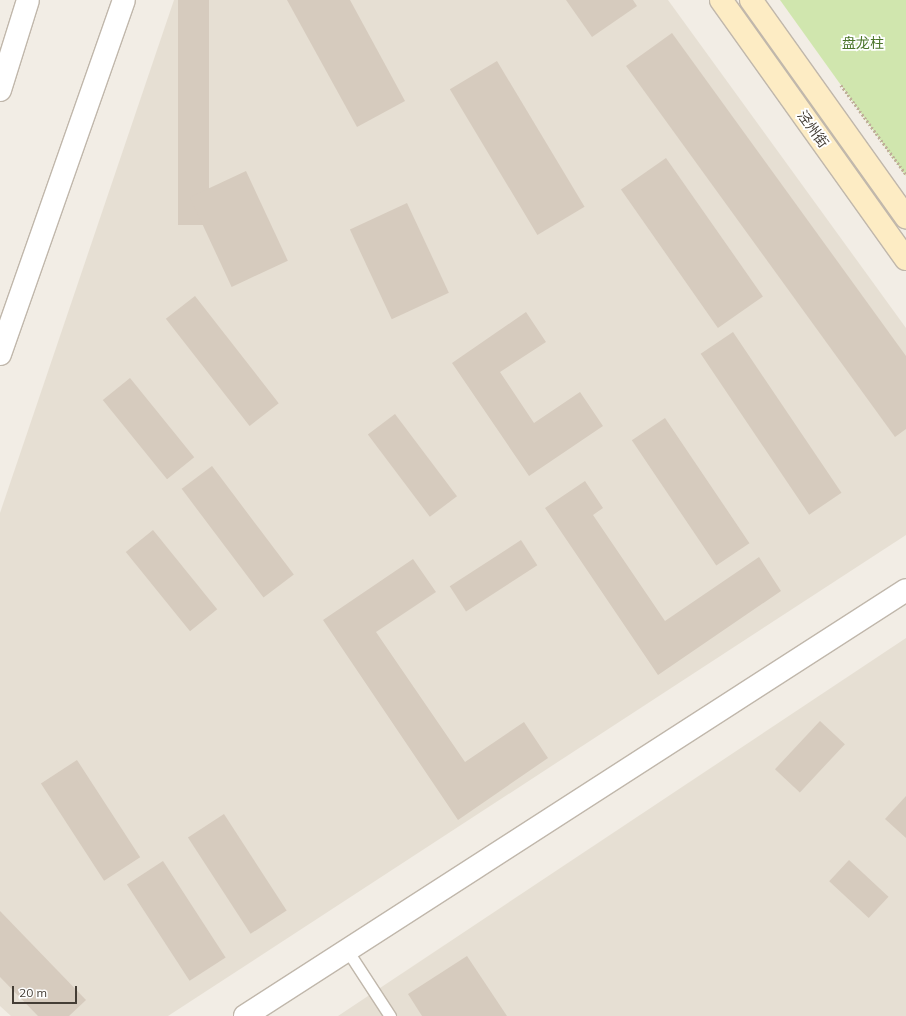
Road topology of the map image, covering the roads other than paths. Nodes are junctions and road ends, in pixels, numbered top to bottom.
1 (28, 0) edge
2 (124, 0) edge
3 (721, 0) edge
4 (751, 0) edge
5 (0, 90) edge
6 (906, 217) edge
7 (906, 259) edge
8 (0, 354) edge
9 (906, 590) edge
10 (347, 950) junction
11 (245, 1016) edge
12 (390, 1016) edge

1 - 5 street
2 - 8 street
3 - 7 main road, 泾州街
4 - 6 main road, 泾州街
9 - 10 street
10 - 11 street
10 - 12 lane

